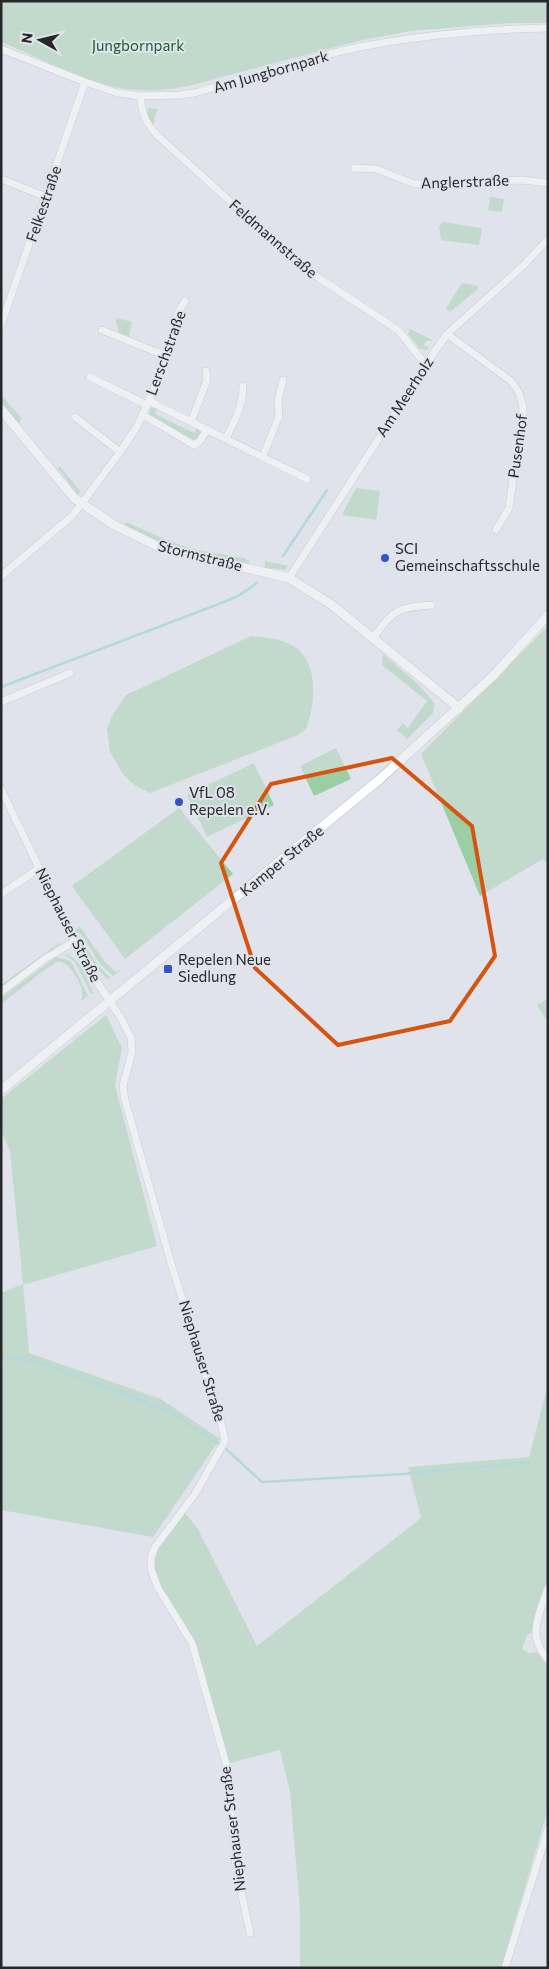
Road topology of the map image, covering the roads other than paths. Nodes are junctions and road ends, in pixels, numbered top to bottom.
1 (548, 28) edge
2 (1, 49) edge
3 (85, 82) junction
4 (140, 96) junction
5 (354, 168) dead end
6 (1, 179) edge
7 (548, 183) edge
8 (46, 197) junction
9 (548, 239) edge
10 (185, 302) dead end
11 (1, 325) edge
12 (102, 330) dead end
13 (447, 334) junction
14 (166, 356) junction
15 (426, 364) junction
16 (206, 371) dead end
17 (90, 377) dead end
18 (283, 380) dead end
19 (243, 386) dead end
20 (148, 403) junction
21 (1, 409) edge
22 (143, 415) junction
23 (75, 417) dead end
24 (191, 422) junction
25 (207, 430) junction
26 (226, 438) junction
27 (120, 452) junction
28 (263, 456) junction
29 (307, 479) dead end
30 (83, 504) junction
31 (496, 530) dead end
32 (1, 576) edge
33 (289, 578) junction
34 (431, 605) dead end
35 (548, 615) edge
36 (373, 638) junction
37 (70, 673) dead end
38 (1, 702) edge
39 (459, 708) junction
40 (1, 790) edge
41 (38, 869) junction
42 (1, 894) edge
43 (74, 942) junction
44 (1, 992) edge
45 (110, 1001) junction
46 (1, 1090) edge
47 (548, 1588) edge
48 (548, 1660) edge
49 (548, 1829) edge
50 (250, 1934) dead end
51 (505, 1968) edge

1 - 4 street, Am Jungbornpark
2 - 3 street, Am Jungbornpark
3 - 4 street, Am Jungbornpark
3 - 8 street, Felkestraße
4 - 15 street, Feldmannstraße
5 - 7 street, Anglerstraße
6 - 8 street
8 - 11 street, Felkestraße
9 - 13 street, Am Meerholz
10 - 14 street, Lerschstraße
12 - 14 street
13 - 15 street, Am Meerholz
13 - 31 street, Pusenhof
14 - 20 street, Lerschstraße
15 - 33 street, Am Meerholz
16 - 24 street
17 - 20 street, Lerschstraße
18 - 28 street
19 - 26 street
20 - 22 street, Lerschstraße
20 - 24 street
21 - 30 main road, Stormstraße
22 - 25 street
22 - 27 street, Lerschstraße
23 - 27 street
24 - 25 street
25 - 26 street
26 - 28 street
27 - 30 street, Lerschstraße
28 - 29 street
30 - 32 street, Lerschstraße
30 - 33 main road, Stormstraße
33 - 36 main road, Stormstraße
34 - 36 street
35 - 39 main road, Kamper Straße
36 - 39 main road, Stormstraße
37 - 38 street
39 - 45 main road, Kamper Straße
40 - 41 street, Niephauser Straße
41 - 42 street
41 - 43 street, Niephauser Straße
43 - 44 street
43 - 45 street, Niephauser Straße
45 - 46 main road, Kamper Straße
45 - 50 street, Niephauser Straße
47 - 48 street
49 - 51 street

